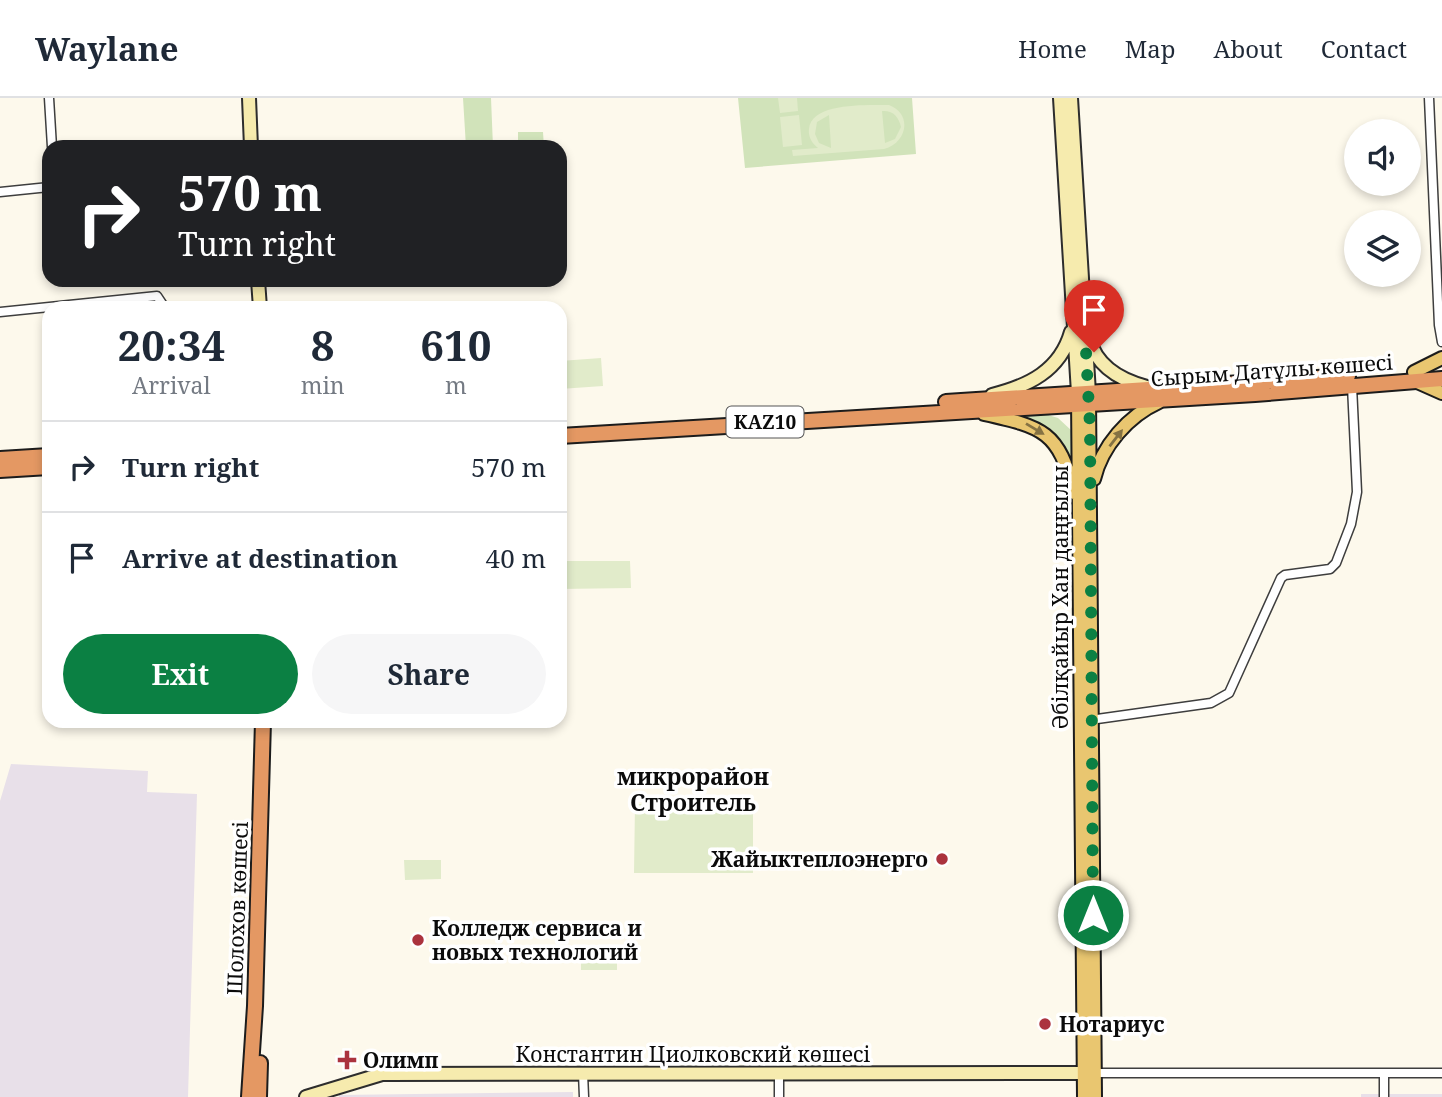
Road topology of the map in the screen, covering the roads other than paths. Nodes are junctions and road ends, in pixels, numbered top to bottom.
1 (49, 98) edge
2 (249, 98) edge
3 (1060, 98) edge
4 (1071, 98) edge
5 (1429, 98) edge
6 (52, 140) edge
7 (251, 140) edge
8 (42, 188) edge
9 (0, 192) edge
10 (108, 301) edge
11 (160, 301) edge
12 (42, 308) edge
13 (0, 312) edge
14 (1079, 314) junction
15 (1442, 342) edge
16 (1442, 358) edge
17 (1442, 370) edge
18 (1415, 376) junction
19 (1442, 379) edge
20 (1352, 380) junction
21 (1152, 388) junction
22 (1442, 393) edge
23 (1084, 399) junction
24 (1166, 399) junction
25 (970, 405) junction
26 (567, 427) edge
27 (567, 435) edge
28 (42, 456) edge
29 (0, 459) edge
30 (42, 467) edge
31 (0, 470) edge
32 (1090, 496) junction
33 (1079, 528) junction
34 (1086, 721) junction
35 (263, 728) edge
36 (272, 728) edge
37 (583, 1073) junction
38 (779, 1073) junction
39 (1089, 1073) junction
40 (1384, 1073) junction
41 (1442, 1073) edge
42 (249, 1097) edge
43 (259, 1097) edge
44 (306, 1097) edge
45 (584, 1097) edge
46 (779, 1097) edge
47 (1084, 1097) edge
48 (1095, 1097) edge
49 (1384, 1097) edge

1 - 6 street
2 - 7 main road
3 - 14 main road, Әбілқайыр Хан даңғылы
4 - 14 main road, Әбілқайыр Хан даңғылы
5 - 15 street
8 - 9 street
10 - 11 street
12 - 13 street
14 - 21 main road
14 - 23 main road, Әбілқайыр Хан даңғылы
14 - 25 main road
16 - 18 main road
17 - 18 highway, Сырым Датұлы көшесі / KAZ10
18 - 19 highway, Сырым Датұлы көшесі / KAZ10
18 - 20 highway, Сырым Датұлы көшесі / KAZ10
18 - 22 main road
20 - 21 highway, Сырым Датұлы көшесі / KAZ10
20 - 24 highway, Сырым Датұлы көшесі / KAZ10
20 - 34 street
21 - 23 highway, Сырым Датұлы көшесі / KAZ10
23 - 24 highway, Сырым Датұлы көшесі / KAZ10
23 - 25 highway, Сырым Датұлы көшесі / KAZ10
23 - 32 main road, Әбілқайыр Хан даңғылы
23 - 33 main road, Әбілқайыр Хан даңғылы
32 -> 24 main road
25 - 26 highway, Сырым Датұлы көшесі / KAZ10
25 - 27 highway, Сырым Датұлы көшесі / KAZ10
25 -> 33 main road
28 - 29 highway
30 - 31 highway
32 - 34 main road, Әбілқайыр Хан даңғылы
33 - 34 main road, Әбілқайыр Хан даңғылы
34 - 39 main road, Әбілқайыр Хан даңғылы
35 - 42 highway, Шолохов көшесі
36 - 43 highway, Шолохов көшесі
37 - 38 main road, Константин Циолковский көшесі
37 - 44 main road, Константин Циолковский көшесі
37 - 45 street
38 - 39 main road, Константин Циолковский көшесі
38 - 46 street
39 - 40 street
39 - 47 main road, Әбілқайыр Хан даңғылы
39 - 48 main road, Әбілқайыр Хан даңғылы
40 - 41 street
40 - 49 street

